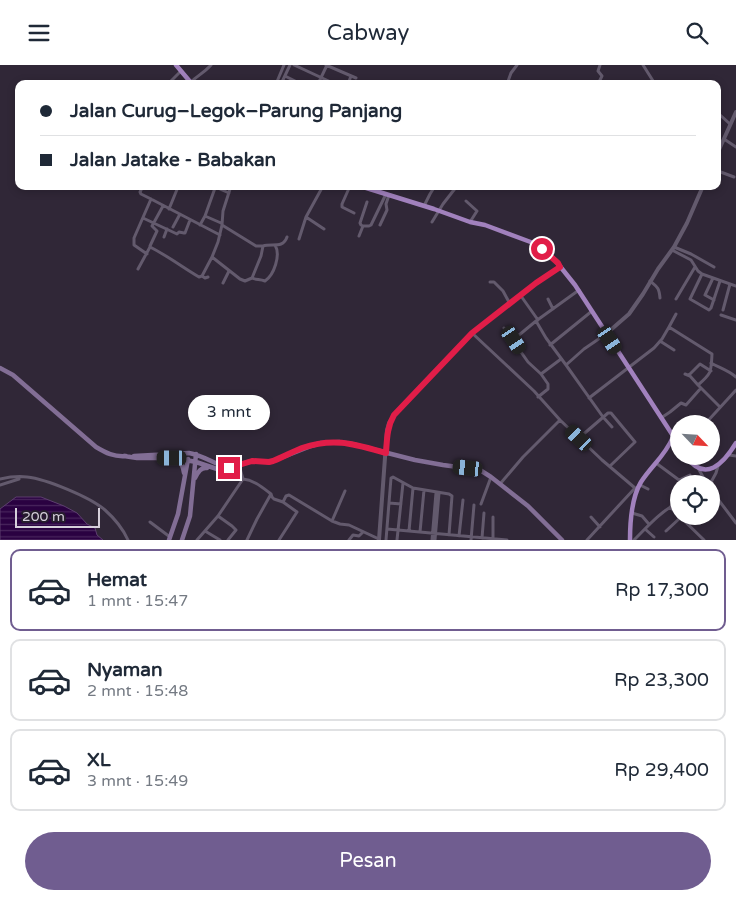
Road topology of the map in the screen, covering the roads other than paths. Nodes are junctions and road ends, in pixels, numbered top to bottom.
1 (176, 65) edge
2 (212, 65) edge
3 (284, 65) edge
4 (292, 65) edge
5 (327, 65) edge
6 (518, 65) edge
7 (600, 65) edge
8 (642, 65) edge
9 (181, 71) junction
10 (285, 76) junction
11 (351, 76) junction
12 (321, 77) junction
13 (356, 78) dead end
14 (172, 80) edge
15 (189, 80) edge
16 (195, 80) edge
17 (278, 80) edge
18 (283, 80) edge
19 (293, 80) edge
20 (320, 80) edge
21 (327, 80) edge
22 (350, 80) edge
23 (508, 80) edge
24 (600, 80) edge
25 (652, 80) edge
26 (736, 112) edge
27 (721, 116) edge
28 (730, 124) junction
29 (723, 139) junction
30 (721, 142) edge
31 (736, 147) edge
32 (721, 172) edge
33 (734, 177) dead end
34 (142, 190) edge
35 (177, 190) edge
36 (213, 190) edge
37 (222, 190) edge
38 (230, 190) edge
39 (321, 190) edge
40 (348, 190) edge
41 (372, 190) edge
42 (432, 190) edge
43 (454, 190) edge
44 (701, 190) edge
45 (229, 193) junction
46 (387, 195) junction
47 (151, 199) junction
48 (466, 201) dead end
49 (367, 202) dead end
50 (163, 206) junction
51 (424, 206) junction
52 (169, 209) junction
53 (438, 211) junction
54 (354, 213) dead end
55 (180, 214) junction
56 (205, 216) junction
57 (142, 217) junction
58 (306, 217) junction
59 (190, 220) junction
60 (432, 222) dead end
61 (470, 222) junction
62 (154, 223) junction
63 (222, 224) junction
64 (200, 225) junction
65 (380, 225) dead end
66 (363, 226) junction
67 (173, 227) dead end
68 (168, 229) junction
69 (324, 229) dead end
70 (220, 235) junction
71 (359, 236) dead end
72 (164, 237) dead end
73 (287, 237) dead end
74 (298, 239) dead end
75 (275, 245) junction
76 (263, 246) junction
77 (150, 247) junction
78 (673, 249) junction
79 (147, 254) junction
80 (212, 257) junction
81 (695, 266) junction
82 (560, 267) junction
83 (714, 267) dead end
84 (138, 269) dead end
85 (229, 271) junction
86 (702, 274) junction
87 (202, 276) junction
88 (208, 277) dead end
89 (252, 278) junction
90 (713, 278) junction
91 (650, 281) junction
92 (720, 281) junction
93 (490, 282) dead end
94 (223, 283) dead end
95 (730, 284) junction
96 (736, 286) edge
97 (579, 290) junction
98 (521, 295) junction
99 (660, 297) dead end
100 (548, 299) dead end
101 (676, 299) dead end
102 (714, 300) junction
103 (510, 303) junction
104 (553, 309) junction
105 (723, 309) dead end
106 (592, 311) junction
107 (676, 314) dead end
108 (721, 315) dead end
109 (736, 320) edge
110 (537, 321) junction
111 (669, 327) junction
112 (504, 328) dead end
113 (472, 333) junction
114 (606, 334) junction
115 (514, 340) junction
116 (660, 341) junction
117 (550, 345) junction
118 (674, 350) dead end
119 (561, 359) junction
120 (711, 363) junction
121 (566, 365) junction
122 (0, 368) edge
123 (628, 368) junction
124 (711, 371) junction
125 (541, 374) junction
126 (736, 377) edge
127 (699, 387) junction
128 (736, 390) edge
129 (538, 397) junction
130 (589, 398) junction
131 (720, 407) junction
132 (713, 415) edge
133 (603, 417) junction
134 (661, 417) junction
135 (560, 420) junction
136 (612, 427) dead end
137 (670, 432) edge
138 (579, 438) junction
139 (736, 443) edge
140 (669, 447) edge
141 (189, 453) junction
142 (386, 453) junction
143 (196, 454) junction
144 (729, 455) junction
145 (124, 456) junction
146 (736, 456) edge
147 (172, 458) junction
148 (187, 460) junction
149 (196, 462) junction
150 (656, 463) junction
151 (239, 465) junction
152 (694, 465) edge
153 (610, 466) junction
154 (718, 466) junction
155 (211, 468) junction
156 (227, 468) junction
157 (698, 468) junction
158 (672, 475) edge
159 (702, 475) edge
160 (715, 475) edge
161 (184, 477) junction
162 (491, 477) junction
163 (0, 479) edge
164 (38, 479) junction
165 (243, 479) junction
166 (194, 481) junction
167 (403, 483) junction
168 (500, 484) junction
169 (0, 485) edge
170 (638, 487) junction
171 (413, 488) junction
172 (648, 489) dead end
173 (424, 490) junction
174 (345, 491) dead end
175 (438, 493) junction
176 (271, 494) junction
177 (463, 500) dead end
178 (720, 502) edge
179 (283, 503) junction
180 (389, 503) junction
181 (401, 504) junction
182 (481, 504) dead end
183 (474, 505) dead end
184 (670, 507) edge
185 (484, 513) dead end
186 (632, 513) junction
187 (218, 516) junction
188 (493, 517) dead end
189 (591, 517) dead end
190 (332, 521) junction
191 (150, 522) dead end
192 (648, 523) dead end
193 (736, 523) edge
194 (672, 525) edge
195 (688, 525) edge
196 (600, 527) junction
197 (387, 529) junction
198 (645, 529) junction
199 (398, 530) junction
200 (205, 531) junction
201 (410, 531) junction
202 (666, 531) dead end
203 (363, 532) junction
204 (420, 532) junction
205 (434, 533) junction
206 (449, 535) junction
207 (459, 536) junction
208 (654, 537) dead end
209 (169, 538) edge
210 (471, 538) edge
211 (482, 538) junction
212 (379, 539) edge
213 (492, 539) junction
214 (128, 540) edge
215 (182, 540) edge
216 (197, 540) edge
217 (220, 540) edge
218 (228, 540) edge
219 (246, 540) edge
220 (279, 540) edge
221 (349, 540) edge
222 (386, 540) edge
223 (397, 540) edge
224 (434, 540) edge
225 (503, 540) edge
226 (507, 540) edge
227 (562, 540) edge
228 (587, 540) edge
229 (630, 540) edge
230 (634, 540) edge
231 (704, 540) edge

1 - 9 main road
2 - 16 street
3 - 17 street
4 - 10 street
4 - 12 street
5 - 11 street
5 - 12 street
6 - 23 street
7 - 24 street
8 - 25 street
9 - 14 street
9 - 15 main road
10 - 18 street
10 - 19 street
11 - 13 street
11 - 22 street
12 - 20 street
12 - 21 street
26 - 28 street
27 - 28 street
28 - 29 street
29 - 30 street
29 - 31 street
32 - 33 street
34 - 47 street
35 - 52 street
36 - 56 street
37 - 45 street
38 - 45 street
39 - 58 street
40 - 54 street
41 - 46 main road
42 - 51 street
43 - 53 street
44 - 78 street
45 - 63 street
46 - 51 main road
46 - 65 street
46 - 66 street
47 - 50 street
47 - 57 street
48 - 61 street
49 - 66 street
50 - 52 street
50 - 62 street
51 - 53 main road
52 - 55 street
53 - 60 street
53 - 61 main road
55 - 59 street
55 - 67 street
56 - 63 street
56 - 64 street
57 - 62 street
57 - 79 street
58 - 69 street
58 - 74 street
59 - 64 street
59 - 68 street
61 - 82 main road
62 - 68 street
62 - 77 street
63 - 70 street
63 - 76 street
64 - 70 street
66 - 71 street
68 - 72 street
70 - 80 street
73 - 75 street
75 - 76 street
75 - 89 street
76 - 89 street
77 - 79 street
77 - 87 street
78 - 81 street
78 - 83 street
78 - 91 street
79 - 84 street
80 - 85 street
80 - 87 street
81 - 86 street
81 - 101 street
82 - 97 main road
82 - 98 street
85 - 89 street
85 - 94 street
86 - 90 street
86 - 102 street
87 - 88 street
90 - 92 street
90 - 102 street
91 - 99 street
91 - 114 street
92 - 95 street
92 - 102 street
93 - 103 street
95 - 96 street
95 - 105 street
97 - 104 street
97 - 106 main road
98 - 103 street
98 - 110 street
100 - 104 street
103 - 113 street
104 - 110 street
106 - 114 main road
106 - 117 street
107 - 111 street
108 - 109 street
110 - 115 street
110 - 117 street
111 - 116 street
111 - 120 street
112 - 115 street
113 - 129 street
113 - 142 street
114 - 121 street
114 - 123 main road
115 - 125 street
116 - 118 street
116 - 123 street
117 - 119 street
119 - 121 street
119 - 125 street
120 - 124 street
120 - 126 street
121 - 130 street
122 - 145 main road
123 - 130 street
123 - 134 main road
124 - 127 street
124 - 127 street
125 - 129 street
127 - 131 street
127 - 134 street
128 - 131 street
129 - 135 street
130 - 133 street
131 - 132 street
133 - 136 street
133 - 138 street
133 - 153 street
134 - 137 main road
135 - 138 street
135 - 168 street
138 - 153 street
139 - 144 main road
140 - 150 main road
141 - 143 main road
141 - 145 main road
141 - 148 main road
142 - 151 main road
142 - 162 main road
142 - 212 street
143 - 149 main road
143 - 156 main road
144 - 146 street
144 - 154 main road
145 - 147 main road
147 - 148 main road
147 - 161 main road
148 - 149 main road
148 - 161 main road
149 - 155 main road
149 - 166 main road
150 - 158 street
150 - 170 main road
151 - 156 main road
151 - 165 street
152 - 157 main road
153 - 170 street
154 - 157 main road
154 - 160 street
155 - 156 main road
155 - 166 main road
157 - 159 street
161 - 209 main road
162 - 168 main road
162 - 182 street
163 - 164 street
164 - 169 street
164 - 214 street
165 - 176 street
165 - 187 street
166 - 215 main road
167 - 171 street
167 - 180 street
167 - 181 street
168 - 227 main road
170 - 172 street
170 - 186 main road
170 - 196 street
171 - 173 street
171 - 201 street
173 - 175 street
173 - 204 street
174 - 190 street
175 - 205 street
175 - 206 street
176 - 179 street
176 - 219 street
177 - 207 street
178 - 193 street
179 - 190 street
179 - 220 street
180 - 181 street
180 - 197 street
181 - 199 street
183 - 210 street
184 - 198 street
185 - 211 street
186 - 192 street
186 - 229 main road
187 - 200 street
187 - 218 street
188 - 213 street
189 - 196 street
190 - 203 street
191 - 209 street
194 - 202 street
195 - 231 street
196 - 228 street
197 - 199 street
197 - 222 street
198 - 208 street
198 - 230 street
199 - 201 street
199 - 223 street
200 - 216 street
200 - 217 street
201 - 204 street
203 - 212 street
203 - 221 street
204 - 205 street
205 - 206 street
205 - 224 street
206 - 207 street
207 - 210 street
210 - 211 street
211 - 213 street
213 - 225 street
225 - 226 street

